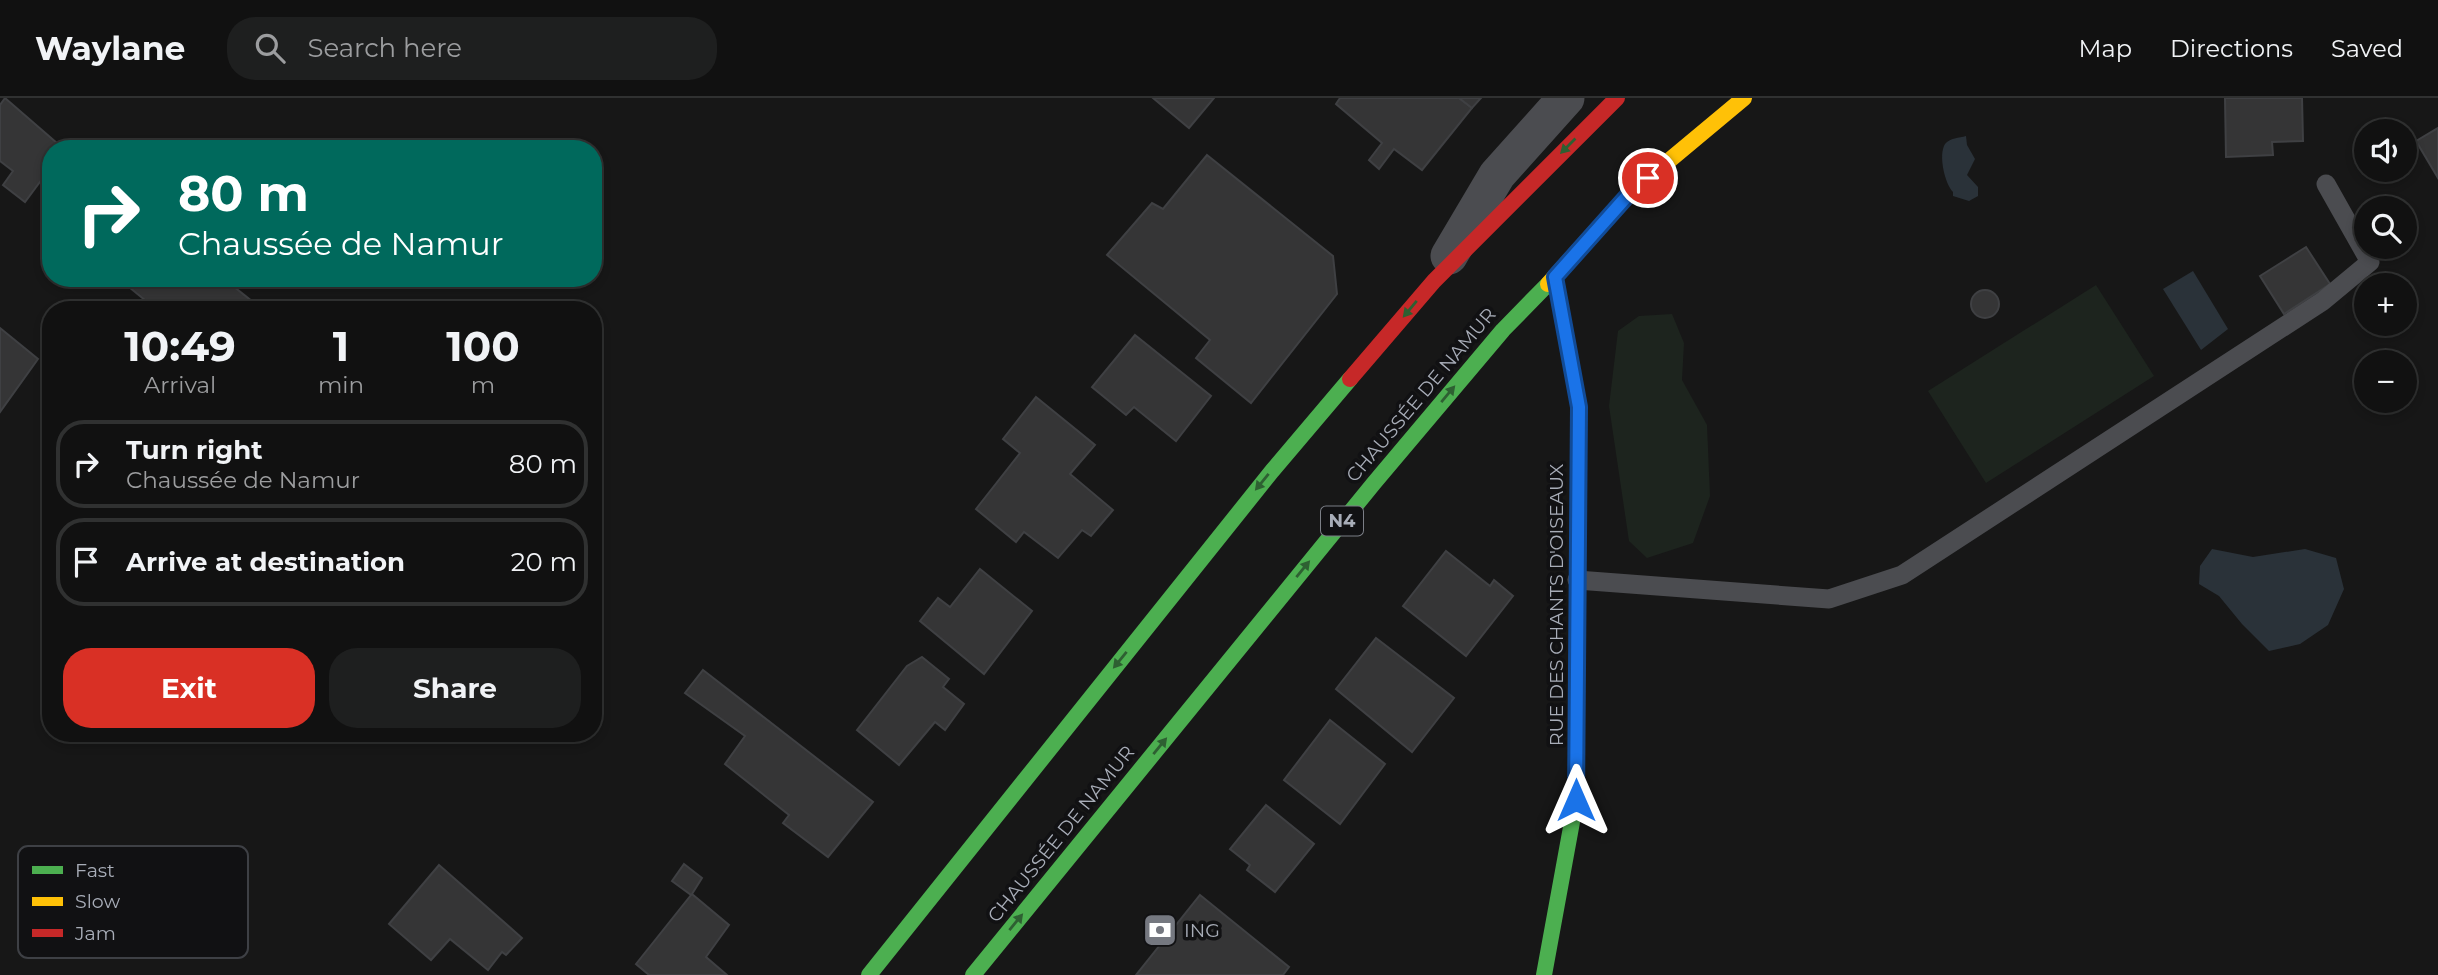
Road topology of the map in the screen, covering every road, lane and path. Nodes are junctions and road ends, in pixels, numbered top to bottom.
1 (1566, 98) edge
2 (1617, 98) edge
3 (1744, 98) edge
4 (2326, 184) dead end
5 (1555, 277) junction
6 (1434, 281) junction
7 (1577, 580) junction
8 (869, 975) edge
9 (973, 975) edge
10 (1545, 975) edge

1 - 6 street
2 -> 6 main road
3 - 5 main road, CHAUSSÉE DE NAMUR / N4
4 - 7 lane
5 - 7 main road, RUE DES CHANTS D'OISEAUX
9 -> 5 main road, CHAUSSÉE DE NAMUR / N4
6 -> 8 main road
7 - 10 main road, RUE DES CHANTS D'OISEAUX

